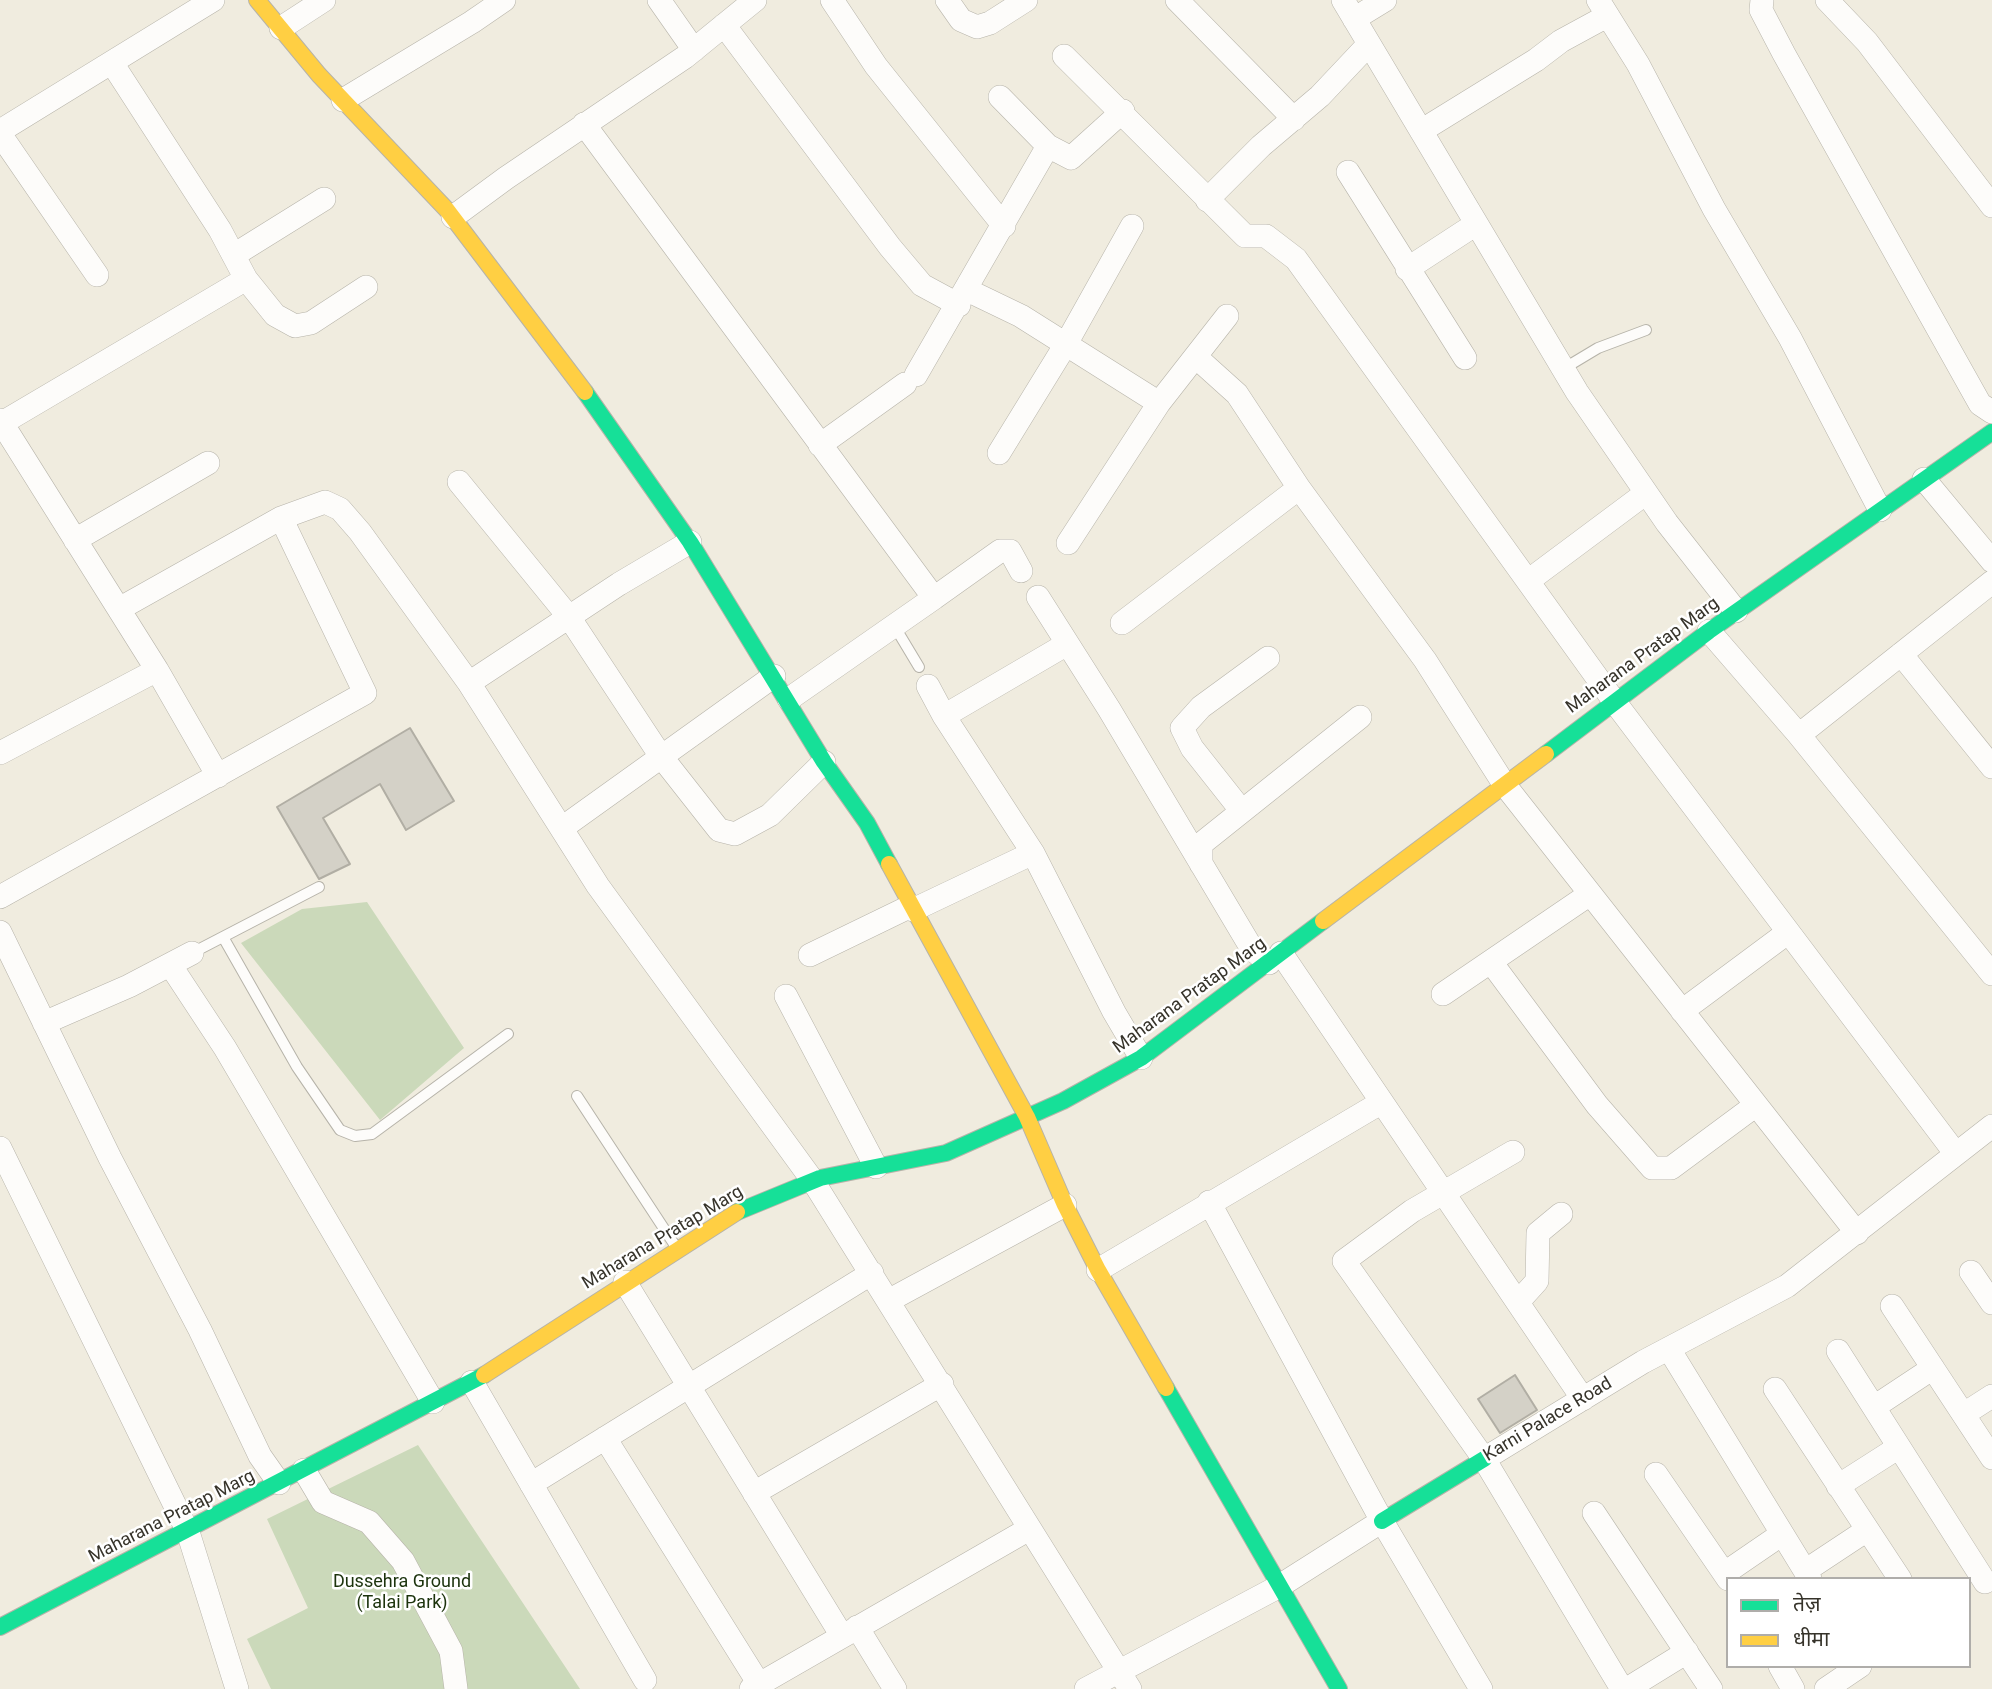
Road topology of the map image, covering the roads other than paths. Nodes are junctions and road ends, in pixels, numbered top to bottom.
1 (213, 0) edge
2 (257, 0) edge
3 (324, 0) edge
4 (504, 0) edge
5 (659, 0) edge
6 (755, 0) edge
7 (832, 0) edge
8 (947, 0) edge
9 (1026, 0) edge
10 (1177, 0) edge
11 (1385, 0) edge
12 (1762, 0) edge
13 (1827, 0) edge
14 (1602, 8) edge
15 (1348, 10) edge
16 (724, 25) junction
17 (281, 28) junction
18 (1369, 44) junction
19 (694, 50) junction
20 (1064, 56) dead end
21 (112, 63) junction
22 (1000, 97) dead end
23 (343, 100) junction
24 (1123, 111) junction
25 (1294, 118) junction
26 (584, 124) junction
27 (1421, 131) junction
28 (0, 133) edge
29 (1048, 146) junction
30 (1348, 172) dead end
31 (324, 199) dead end
32 (1207, 200) junction
33 (1992, 206) edge
34 (453, 218) junction
35 (1476, 224) junction
36 (1004, 226) junction
37 (1132, 226) dead end
38 (234, 255) junction
39 (1408, 269) junction
40 (97, 275) dead end
41 (246, 279) junction
42 (366, 287) dead end
43 (963, 297) junction
44 (1227, 316) dead end
45 (1646, 330) dead end
46 (1066, 344) junction
47 (1197, 358) junction
48 (1465, 358) dead end
49 (1563, 369) junction
50 (1159, 403) junction
51 (1992, 411) edge
52 (1, 421) edge
53 (1992, 432) edge
54 (820, 445) junction
55 (999, 453) dead end
56 (208, 463) dead end
57 (1924, 479) junction
58 (459, 482) dead end
59 (1299, 488) junction
60 (1646, 493) junction
61 (1880, 510) junction
62 (281, 518) junction
63 (75, 540) junction
64 (690, 542) junction
65 (1068, 543) dead end
66 (1992, 561) edge
67 (1021, 571) dead end
68 (1528, 581) junction
69 (1992, 582) edge
70 (1038, 597) dead end
71 (934, 598) junction
72 (119, 609) junction
73 (1736, 611) junction
74 (569, 617) junction
75 (1122, 624) dead end
76 (895, 627) junction
77 (1709, 631) junction
78 (1067, 644) junction
79 (1901, 654) junction
80 (1268, 658) dead end
81 (157, 670) junction
82 (774, 676) junction
83 (924, 677) joint
84 (469, 683) junction
85 (789, 699) junction
86 (1614, 701) junction
87 (944, 716) junction
88 (1360, 717) dead end
89 (1799, 735) junction
90 (0, 752) edge
91 (660, 755) junction
92 (824, 762) junction
93 (1992, 767) edge
94 (218, 776) junction
95 (1504, 784) junction
96 (1241, 810) junction
97 (562, 828) junction
98 (1033, 853) junction
99 (1201, 864) junction
100 (320, 887) dead end
101 (1590, 894) junction
102 (0, 897) edge
103 (912, 908) junction
104 (0, 932) edge
105 (1787, 933) junction
106 (223, 937) junction
107 (192, 953) joint
108 (810, 956) dead end
109 (1275, 958) junction
110 (1491, 961) junction
111 (171, 965) junction
112 (1992, 974) edge
113 (1443, 994) dead end
114 (786, 996) dead end
115 (1682, 1010) junction
116 (44, 1023) junction
117 (508, 1034) dead end
118 (1141, 1058) junction
119 (577, 1096) dead end
120 (1382, 1102) junction
121 (1756, 1105) junction
122 (1027, 1117) junction
123 (1992, 1126) edge
124 (0, 1147) edge
125 (1513, 1152) dead end
126 (1956, 1154) junction
127 (876, 1167) junction
128 (813, 1181) junction
129 (1444, 1194) junction
130 (1209, 1202) junction
131 (1065, 1205) junction
132 (1561, 1214) dead end
133 (1857, 1233) junction
134 (678, 1249) junction
135 (1098, 1270) junction
136 (1971, 1272) dead end
137 (872, 1273) junction
138 (625, 1282) junction
139 (888, 1301) junction
140 (1518, 1303) junction
141 (1992, 1303) edge
142 (1892, 1306) dead end
143 (1669, 1349) junction
144 (1838, 1351) dead end
145 (1933, 1368) junction
146 (472, 1382) junction
147 (942, 1384) junction
148 (689, 1386) junction
149 (1775, 1389) dead end
150 (1992, 1396) edge
151 (1583, 1399) junction
152 (433, 1402) junction
153 (1874, 1406) junction
154 (1964, 1415) junction
155 (605, 1438) junction
156 (1899, 1447) junction
157 (1992, 1458) edge
158 (1484, 1459) junction
159 (304, 1470) junction
160 (1656, 1474) dead end
161 (279, 1483) junction
162 (531, 1484) junction
163 (1838, 1486) junction
164 (754, 1493) junction
165 (1594, 1513) dead end
166 (1382, 1521) junction
167 (1029, 1530) junction
168 (1867, 1530) junction
169 (188, 1532) junction
170 (1782, 1534) junction
171 (1807, 1575) edge
172 (1726, 1576) edge
173 (1899, 1577) edge
174 (1982, 1584) edge
175 (1278, 1587) junction
176 (0, 1627) edge
177 (849, 1632) junction
178 (1687, 1652) junction
179 (1781, 1668) edge
180 (1857, 1668) edge
181 (645, 1680) dead end
182 (1125, 1680) edge
183 (755, 1687) edge
184 (237, 1689) edge
185 (456, 1689) edge
186 (895, 1689) edge
187 (1086, 1689) edge
188 (1339, 1689) edge
189 (1481, 1689) edge
190 (1624, 1689) edge
191 (1711, 1689) edge
192 (1793, 1689) edge
193 (1826, 1689) edge

1 - 21 street
2 - 17 street
3 - 17 street
4 - 23 street
5 - 19 street
6 - 16 street
7 - 36 street
8 - 9 street
10 - 25 street
11 - 15 street
12 - 51 street
13 - 33 street
14 - 27 street
14 - 61 street
15 - 18 street
16 - 19 street
16 - 43 street
17 - 23 street
18 - 25 street
18 - 27 street
19 - 26 street
20 - 24 street
21 - 28 street
21 - 38 street
22 - 29 street
23 - 34 street
24 - 29 street
24 - 32 street
25 - 32 street
26 - 34 street
26 - 54 street
27 - 35 street
28 - 40 street
29 - 36 street
30 - 39 street
31 - 38 street
32 - 68 street
34 - 64 street
35 - 39 street
35 - 49 street
36 - 43 street
37 - 46 street
38 - 41 street
39 - 48 street
41 - 42 street
41 - 52 street
43 - 46 street
43 - 54 street
44 - 47 street
45 - 49 lane
46 - 50 street
46 - 55 street
47 - 50 street
47 - 59 street
49 - 60 street
50 - 65 street
52 - 63 street
53 - 57 street, Maharana Pratap Marg
54 - 71 street
56 - 63 street
57 - 61 street, Maharana Pratap Marg
57 - 66 street
58 - 74 street
59 - 75 street
59 - 95 street
60 - 68 street
60 - 73 street
61 - 73 street, Maharana Pratap Marg
62 - 72 street
62 - 84 street
62 - 94 street
63 - 72 street
64 - 74 street
64 - 82 street
67 - 71 street
68 - 86 street
69 - 79 street
70 - 78 street
71 - 76 street
72 - 81 street
73 - 77 street, Maharana Pratap Marg
74 - 84 street
74 - 91 street
76 - 83 lane
76 - 85 street
77 - 86 street, Maharana Pratap Marg
77 - 89 street
78 - 87 street
78 - 99 street
79 - 89 street
79 - 93 street
80 - 96 street
81 - 90 street
81 - 94 street
82 - 85 street
82 - 91 street
83 - 87 street
84 - 97 street
85 - 92 street
86 - 95 street, Maharana Pratap Marg
86 - 105 street
87 - 98 street
88 - 96 street
89 - 112 street
91 - 92 street
91 - 97 street
92 - 103 street
94 - 102 street
95 - 101 street
95 - 109 street, Maharana Pratap Marg
96 - 99 street
97 - 128 street
98 - 103 street
98 - 118 street
99 - 109 street
100 - 106 lane
101 - 110 street
101 - 115 street
103 - 108 street
103 - 122 street
104 - 116 street
105 - 115 street
105 - 126 street
106 - 107 lane
106 - 117 lane
107 - 111 street
109 - 118 street, Maharana Pratap Marg
109 - 120 street
110 - 113 street
110 - 121 street
111 - 116 street
111 - 152 street
114 - 127 street
115 - 121 street
116 - 161 street
118 - 122 street, Maharana Pratap Marg
119 - 134 lane
120 - 129 street
120 - 130 street
121 - 133 street
122 - 127 street, Maharana Pratap Marg
122 - 131 street
123 - 126 street, Karni Palace Road
124 - 169 street
125 - 129 street
126 - 133 street, Karni Palace Road
127 - 128 street, Maharana Pratap Marg
128 - 134 street, Maharana Pratap Marg
128 - 137 street
129 - 140 street
129 - 158 street
130 - 135 street
130 - 166 street
131 - 135 street
131 - 139 street
132 - 140 street
133 - 143 street, Karni Palace Road
134 - 138 street, Maharana Pratap Marg
135 - 175 street
136 - 141 street
137 - 139 street
137 - 148 street
138 - 146 street, Maharana Pratap Marg
138 - 148 street
139 - 147 street
140 - 151 street
142 - 145 street
143 - 151 street, Karni Palace Road
143 - 170 street
144 - 153 street
145 - 153 street
145 - 154 street
146 - 152 street, Maharana Pratap Marg
146 - 162 street
147 - 164 street
147 - 167 street
148 - 155 street
148 - 164 street
149 - 163 street
150 - 154 street
151 - 158 street, Karni Palace Road
152 - 159 street, Maharana Pratap Marg
153 - 156 street
154 - 157 street
155 - 162 street
155 - 183 street
156 - 163 street
156 - 174 street
158 - 166 street, Karni Palace Road
158 - 190 street
159 - 161 street, Maharana Pratap Marg
159 - 185 street
160 - 172 street
161 - 169 street, Maharana Pratap Marg
162 - 181 street
163 - 168 street
164 - 177 street
165 - 178 street
166 - 175 street, Karni Palace Road
166 - 189 street
167 - 177 street
167 - 182 street
168 - 171 street
168 - 173 street
169 - 176 street, Maharana Pratap Marg
169 - 184 street
170 - 171 street
170 - 172 street
175 - 182 street, Karni Palace Road
175 - 188 street
177 - 183 street
177 - 186 street
178 - 190 street
178 - 191 street
179 - 192 street
180 - 193 street
182 - 187 street, Karni Palace Road

